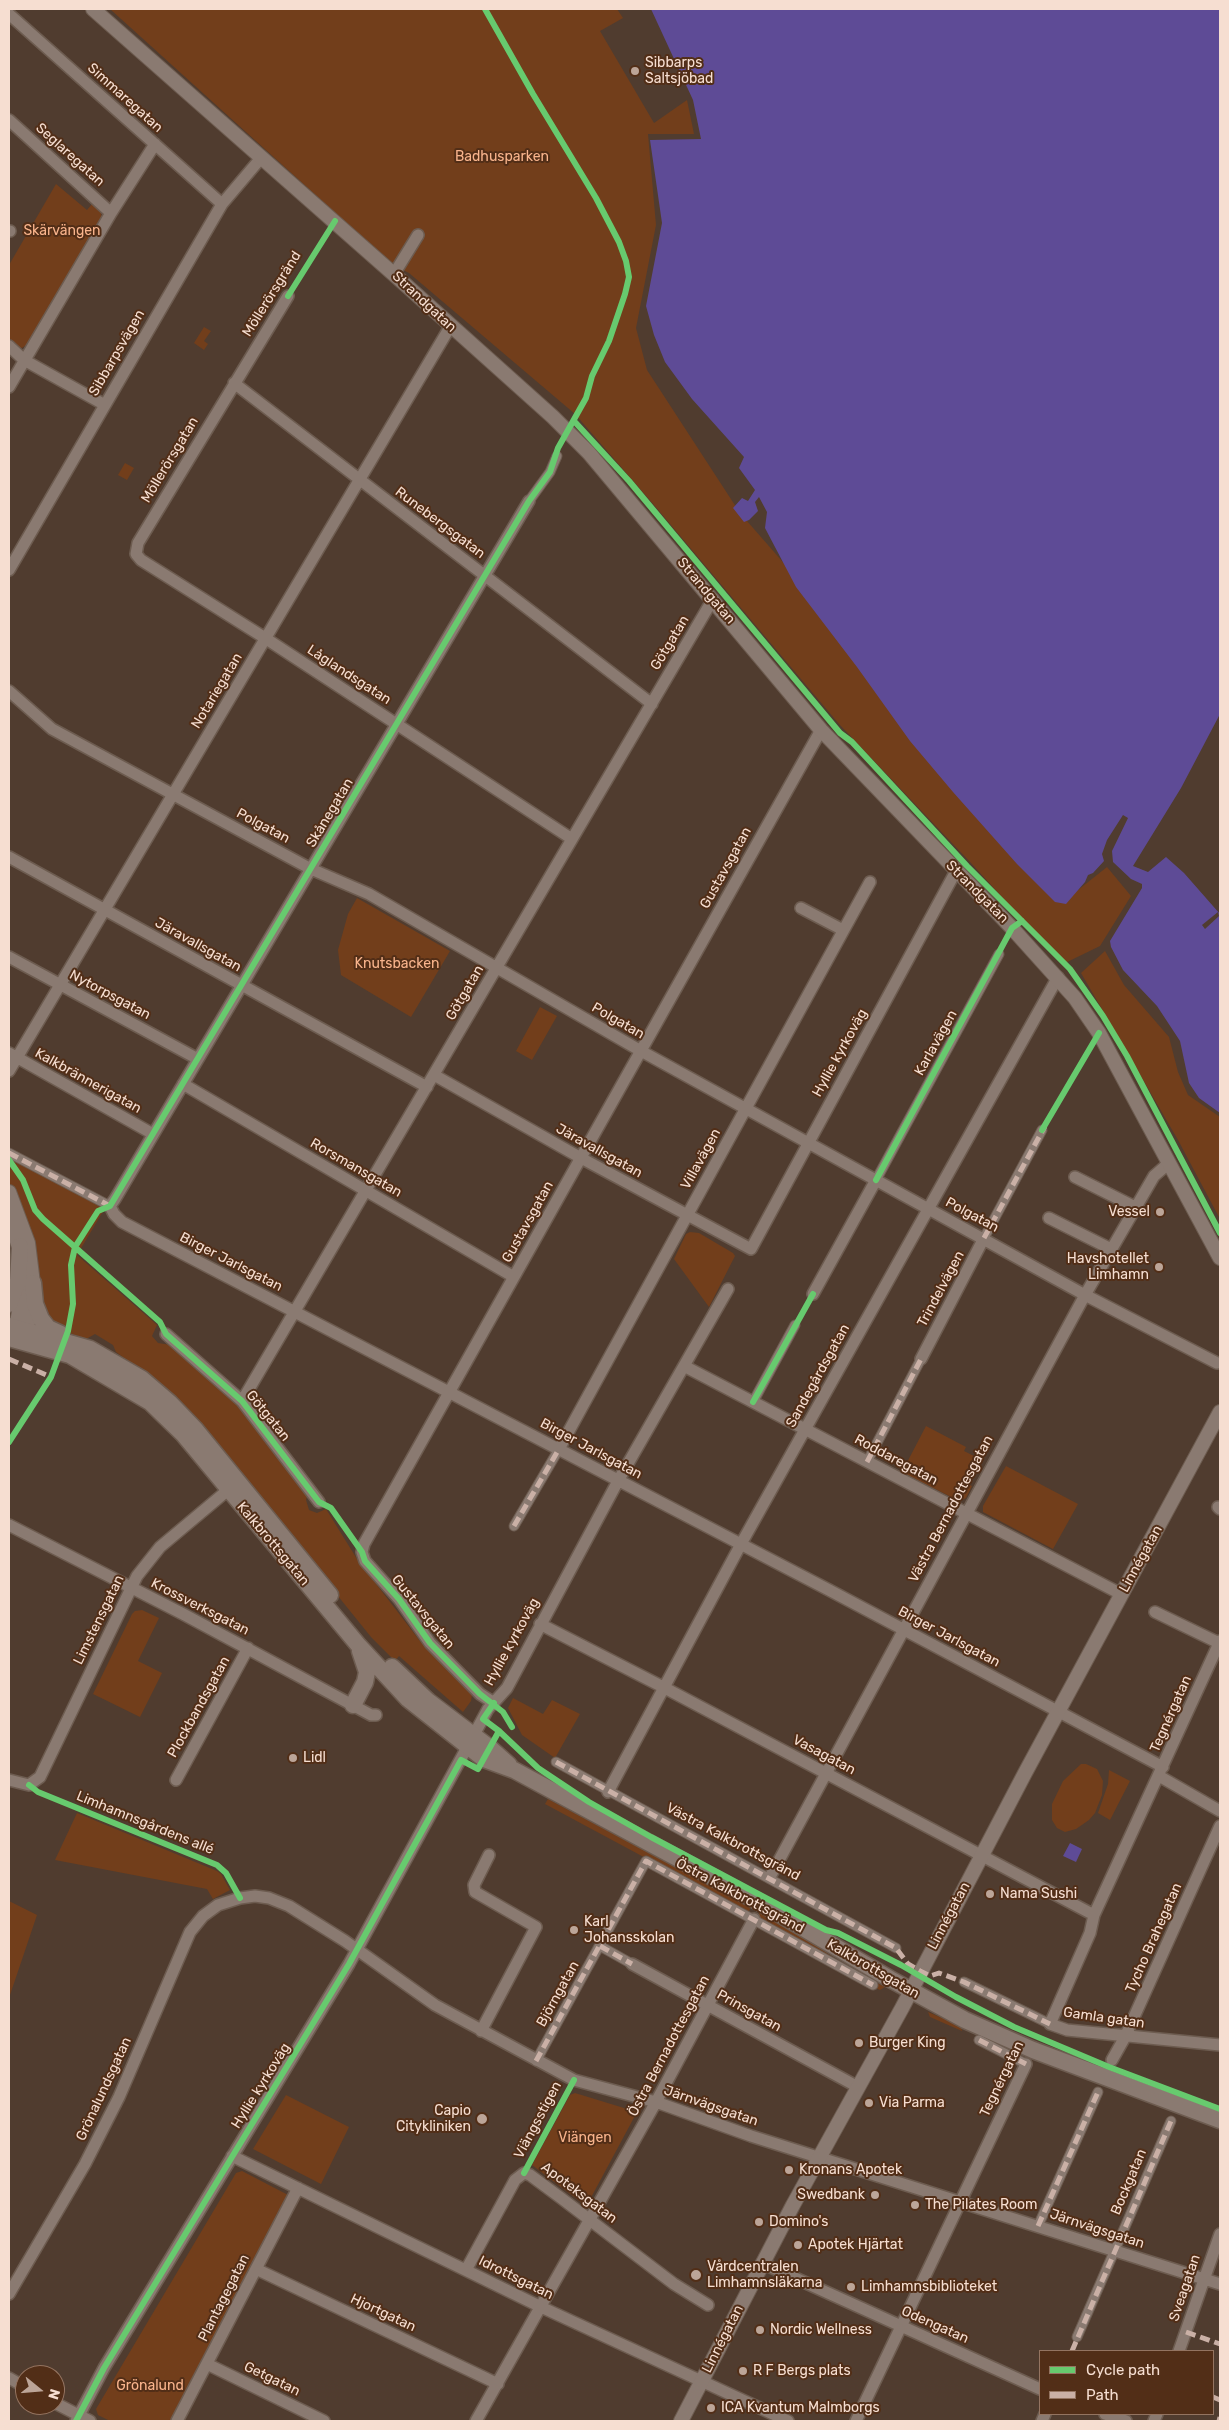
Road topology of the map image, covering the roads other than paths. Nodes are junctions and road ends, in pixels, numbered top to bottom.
1 (93, 9) edge
2 (9, 14) edge
3 (9, 120) edge
4 (155, 144) junction
5 (261, 158) junction
6 (222, 204) junction
7 (111, 213) junction
8 (418, 235) dead end
9 (394, 274) junction
10 (288, 296) dead end
11 (450, 327) junction
12 (9, 346) edge
13 (24, 360) junction
14 (234, 384) junction
15 (9, 386) edge
16 (105, 405) junction
17 (557, 456) dead end
18 (359, 480) junction
19 (529, 501) joint
20 (136, 554) joint
21 (9, 570) edge
22 (485, 575) junction
23 (713, 599) junction
24 (265, 638) junction
25 (9, 691) edge
26 (652, 704) junction
27 (397, 724) junction
28 (821, 730) junction
29 (173, 794) junction
30 (572, 838) junction
31 (9, 858) edge
32 (311, 869) junction
33 (956, 871) junction
34 (870, 882) dead end
35 (801, 908) dead end
36 (104, 911) junction
37 (843, 930) junction
38 (999, 954) dead end
39 (9, 956) edge
40 (497, 967) junction
41 (1058, 977) junction
42 (60, 985) junction
43 (241, 986) junction
44 (641, 1051) junction
45 (13, 1055) edge
46 (198, 1059) junction
47 (9, 1071) edge
48 (434, 1075) junction
49 (183, 1084) junction
50 (427, 1087) junction
51 (746, 1108) junction
52 (1042, 1130) dead end
53 (153, 1134) junction
54 (808, 1142) junction
55 (9, 1153) edge
56 (580, 1158) junction
57 (1168, 1163) junction
58 (1074, 1177) dead end
59 (876, 1180) junction
60 (366, 1190) junction
61 (9, 1192) edge
62 (110, 1206) junction
63 (1135, 1207) junction
64 (928, 1208) junction
65 (687, 1217) junction
66 (9, 1218) edge
67 (1049, 1218) dead end
68 (984, 1238) junction
69 (20, 1246) junction
70 (1111, 1249) junction
71 (751, 1250) joint
72 (1220, 1258) edge
73 (514, 1277) junction
74 (33, 1283) junction
75 (728, 1289) dead end
76 (812, 1294) dead end
77 (1085, 1295) junction
78 (9, 1304) edge
79 (294, 1311) junction
80 (795, 1325) dead end
81 (16, 1332) edge
82 (166, 1334) dead end
83 (90, 1348) junction
84 (921, 1359) joint
85 (1218, 1363) dead end
86 (684, 1366) junction
87 (449, 1392) junction
88 (242, 1401) junction
89 (752, 1402) junction
90 (1220, 1412) edge
91 (806, 1430) junction
92 (559, 1449) junction
93 (867, 1462) junction
94 (618, 1481) junction
95 (228, 1490) junction
96 (320, 1502) dead end
97 (965, 1514) junction
98 (9, 1525) edge
99 (514, 1526) dead end
100 (741, 1544) junction
101 (131, 1588) junction
102 (1121, 1594) junction
103 (1155, 1612) dead end
104 (540, 1624) junction
105 (903, 1630) junction
106 (1220, 1642) edge
107 (359, 1646) junction
108 (248, 1648) junction
109 (663, 1687) junction
110 (494, 1703) junction
111 (353, 1705) junction
112 (1058, 1712) junction
113 (376, 1715) dead end
114 (471, 1742) junction
115 (556, 1762) dead end
116 (1161, 1772) junction
117 (826, 1773) junction
118 (9, 1780) edge
119 (176, 1780) dead end
120 (608, 1792) junction
121 (1220, 1811) edge
122 (1220, 1826) edge
123 (489, 1855) dead end
124 (982, 1855) junction
125 (646, 1861) joint
126 (770, 1877) junction
127 (225, 1902) joint
128 (1094, 1915) junction
129 (754, 1919) junction
130 (600, 1946) junction
131 (896, 1948) dead end
132 (357, 1950) junction
133 (632, 1964) joint
134 (964, 1982) dead end
135 (873, 1985) dead end
136 (910, 1991) junction
137 (707, 2005) junction
138 (1050, 2024) junction
139 (481, 2031) junction
140 (1126, 2037) junction
141 (979, 2040) dead end
142 (1220, 2045) edge
143 (1112, 2060) dead end
144 (536, 2061) junction
145 (1026, 2064) joint
146 (858, 2087) junction
147 (1098, 2092) dead end
148 (656, 2102) junction
149 (1220, 2120) edge
150 (1171, 2121) dead end
151 (232, 2156) junction
152 (819, 2158) junction
153 (298, 2188) junction
154 (960, 2201) junction
155 (590, 2220) junction
156 (1038, 2226) junction
157 (1220, 2234) edge
158 (1115, 2251) junction
159 (762, 2263) junction
160 (256, 2269) junction
161 (466, 2270) junction
162 (1204, 2279) junction
163 (1220, 2284) edge
164 (9, 2294) edge
165 (708, 2305) dead end
166 (541, 2307) junction
167 (902, 2326) junction
168 (1078, 2337) dead end
169 (1179, 2350) edge
170 (206, 2364) junction
171 (702, 2382) junction
172 (498, 2384) junction
173 (1039, 2390) edge
174 (65, 2410) edge
175 (1108, 2415) edge
176 (77, 2418) edge
177 (90, 2421) edge
178 (177, 2421) edge
179 (324, 2421) edge
180 (476, 2421) edge
181 (681, 2421) edge
182 (788, 2421) edge
183 (856, 2421) edge
184 (1126, 2421) edge

1 - 5 street, Strandgatan
2 - 4 street, Simmaregatan
3 - 7 street, Seglaregatan
4 - 6 street, Simmaregatan
4 - 7 street
5 - 6 street, Sibbarpsvägen
5 - 9 street, Strandgatan
6 - 16 street, Sibbarpsvägen
7 - 13 street
8 - 9 street
9 - 11 street, Strandgatan
10 - 14 street, Möllerörsgränd
11 - 18 street, Notariegatan
11 - 23 street, Strandgatan
12 - 13 street
13 - 15 street
13 - 16 street
14 - 18 street, Runebergsgatan
14 - 20 street, Möllerörsgatan
16 - 21 street, Sibbarpsvägen
17 - 19 street, Skånegatan
18 - 22 street, Runebergsgatan
18 - 24 street, Notariegatan
19 - 22 street, Skånegatan
20 - 24 street, Låglandsgatan
22 - 26 street, Runebergsgatan
22 - 27 street, Skånegatan
23 - 26 street, Götgatan
23 - 28 street, Strandgatan
24 - 27 street, Låglandsgatan
24 - 29 street, Notariegatan
25 - 29 street, Polgatan
26 - 30 street, Götgatan
27 - 30 street, Låglandsgatan
27 - 32 street, Skånegatan
28 - 33 street, Strandgatan
28 - 44 street, Gustavsgatan
29 - 32 street, Polgatan
29 - 36 street, Notariegatan
30 - 40 street, Götgatan
31 - 36 street, Järavallsgatan
32 - 40 street, Polgatan
32 - 43 street, Skånegatan
33 - 41 street, Strandgatan
33 - 54 street, Hyllie kyrkoväg
34 - 37 street, Villavägen
35 - 37 street
36 - 42 street, Notariegatan
36 - 43 street, Järavallsgatan
37 - 51 street, Villavägen
38 - 59 street, Karlavägen
39 - 42 street, Nytorpsgatan
40 - 44 street, Polgatan
40 - 48 street, Götgatan
41 - 57 street, Strandgatan
41 - 64 street, Sandegårdsgatan
42 - 45 street, Notariegatan
42 - 46 street, Nytorpsgatan
43 - 46 street, Skånegatan
43 - 50 street, Järavallsgatan
44 - 51 street, Polgatan
44 - 56 street, Gustavsgatan
45 - 47 street, Notariegatan
45 - 53 street, Kalkbrännerigatan
46 - 49 street, Skånegatan
48 - 50 street, Götgatan
48 - 56 street, Järavallsgatan
49 - 53 street, Skånegatan
49 - 60 street, Rorsmansgatan
50 - 60 street, Götgatan
51 - 54 street, Polgatan
51 - 65 street, Villavägen
52 - 68 street, Trindelvägen
53 - 62 street, Skånegatan
54 - 59 street, Polgatan
54 - 71 street, Hyllie kyrkoväg
55 - 62 street, Birger Jarlsgatan
56 - 65 street, Järavallsgatan
56 - 73 street, Gustavsgatan
57 - 63 street, Västra Bernadottesgatan
57 - 72 street, Strandgatan
58 - 63 street
59 - 64 street, Polgatan
59 - 76 street, Karlavägen
60 - 73 street, Rorsmansgatan
60 - 79 street, Götgatan
61 - 74 street
62 - 79 street, Birger Jarlsgatan
63 - 70 street, Västra Bernadottesgatan
64 - 68 street, Polgatan
64 - 91 street, Sandegårdsgatan
65 - 71 street, Järavallsgatan
65 - 92 street, Villavägen
66 - 69 street
67 - 70 street
68 - 77 street, Polgatan
68 - 84 street, Trindelvägen
69 - 78 main road
69 - 81 street
70 - 77 street, Västra Bernadottesgatan
73 - 87 street, Gustavsgatan
74 - 81 street
74 - 83 main road
75 - 86 street, Hyllie kyrkoväg
77 - 85 street, Polgatan
77 - 97 street, Västra Bernadottesgatan
79 - 87 street, Birger Jarlsgatan
79 - 88 street, Götgatan
80 - 89 street
81 - 83 main road, Kalkbrottsgatan
81 - 95 main road, Kalkbrottsgatan
82 - 88 street, Götgatan
83 - 114 main road, Kalkbrottsgatan
84 - 93 street, Trindelvägen
86 - 89 street, Roddaregatan
86 - 94 street, Hyllie kyrkoväg
87 - 92 street, Birger Jarlsgatan
87 - 110 street, Gustavsgatan
88 - 96 street, Götgatan
89 - 91 street, Roddaregatan
90 - 102 street, Linnégatan
91 - 93 street, Roddaregatan
91 - 100 street, Sandegårdsgatan
92 - 94 street, Birger Jarlsgatan
92 - 99 street, Villavägen
93 - 97 street, Roddaregatan
94 - 100 street, Birger Jarlsgatan
94 - 104 street, Hyllie kyrkoväg
95 - 101 street, Limstensgatan
95 - 107 main road, Kalkbrottsgatan
97 - 102 street, Roddaregatan
97 - 105 street, Västra Bernadottesgatan
98 - 101 street, Krossverksgatan
100 - 105 street, Birger Jarlsgatan
100 - 109 street, Sandegårdsgatan
101 - 108 street, Krossverksgatan
101 - 118 street, Limstensgatan
102 - 112 street, Linnégatan
103 - 106 street
104 - 109 street, Vasagatan
104 - 110 street, Hyllie kyrkoväg
105 - 112 street, Birger Jarlsgatan
105 - 117 street, Västra Bernadottesgatan
106 - 116 street, Tegnérgatan
107 - 111 main road
107 - 114 main road, Kalkbrottsgatan
108 - 111 street, Krossverksgatan
108 - 119 street, Plockbandsgatan
109 - 117 street, Vasagatan
109 - 120 street, Sandegårdsgatan
110 - 114 street, Hyllie kyrkoväg
111 - 113 street, Krossverksgatan
112 - 116 street, Birger Jarlsgatan
112 - 124 street, Linnégatan
114 - 132 street, Hyllie kyrkoväg
114 - 136 main road, Kalkbrottsgatan
115 - 120 street, Västra Kalkbrottsgränd
116 - 121 street, Birger Jarlsgatan
116 - 128 street, Tegnérgatan
117 - 124 street, Vasagatan
117 - 126 street, Västra Bernadottesgatan
120 - 126 street, Västra Kalkbrottsgränd
122 - 140 street, Tycho Brahegatan
123 - 139 street
124 - 128 street, Vasagatan
124 - 136 street, Linnégatan
125 - 129 street, Östra Kalkbrottsgränd
125 - 130 street, Björngatan
126 - 131 street, Västra Kalkbrottsgränd
127 - 132 street, Järnvägsgatan
127 - 164 street, Grönalundsgatan
128 - 138 street, Tegnérgatan
129 - 135 street, Östra Kalkbrottsgränd
129 - 137 street, Östra Bernadottesgatan
130 - 133 street, Prinsgatan
130 - 144 street, Björngatan
132 - 139 street, Järnvägsgatan
132 - 151 street, Hyllie kyrkoväg
133 - 137 street, Prinsgatan
134 - 138 street, Gamla gatan
136 - 146 street, Linnégatan
136 - 149 main road, Kalkbrottsgatan
137 - 146 street, Prinsgatan
137 - 148 street, Östra Bernadottesgatan
138 - 140 street, Gamla gatan
139 - 144 street, Järnvägsgatan
140 - 142 street, Gamla gatan
140 - 143 street, Tycho Brahegatan
141 - 145 street
144 - 148 street, Järnvägsgatan
145 - 154 street, Tegnérgatan
146 - 152 street, Linnégatan
147 - 156 street
148 - 152 street, Järnvägsgatan
148 - 155 street, Östra Bernadottesgatan
150 - 158 street, Bockgatan
151 - 153 street, Idrottsgatan
151 - 176 street, Hyllie kyrkoväg
152 - 154 street, Järnvägsgatan
152 - 159 street, Linnégatan
153 - 160 street, Plantagegatan
153 - 161 street, Idrottsgatan
154 - 156 street, Järnvägsgatan
154 - 167 street, Tegnérgatan
155 - 161 street, Apoteksgatan
155 - 165 street, Apoteksgatan
155 - 166 street, Östra Bernadottesgatan
156 - 158 street, Järnvägsgatan
157 - 162 street, Sveagatan
158 - 162 street, Järnvägsgatan
158 - 168 street, Bockgatan
159 - 167 street, Odengatan
159 - 171 street, Linnégatan
160 - 170 street, Plantagegatan
160 - 172 street, Hjortgatan
161 - 166 street, Idrottsgatan
162 - 163 street, Järnvägsgatan
162 - 169 street, Sveagatan
166 - 171 street, Idrottsgatan
166 - 172 street, Östra Bernadottesgatan
167 - 173 street, Odengatan
167 - 183 street, Tegnérgatan
170 - 178 street, Plantagegatan
170 - 179 street, Getgatan
171 - 181 street, Linnégatan
171 - 182 street, Idrottsgatan
172 - 180 street, Östra Bernadottesgatan
174 - 176 street
175 - 184 street
176 - 177 street

